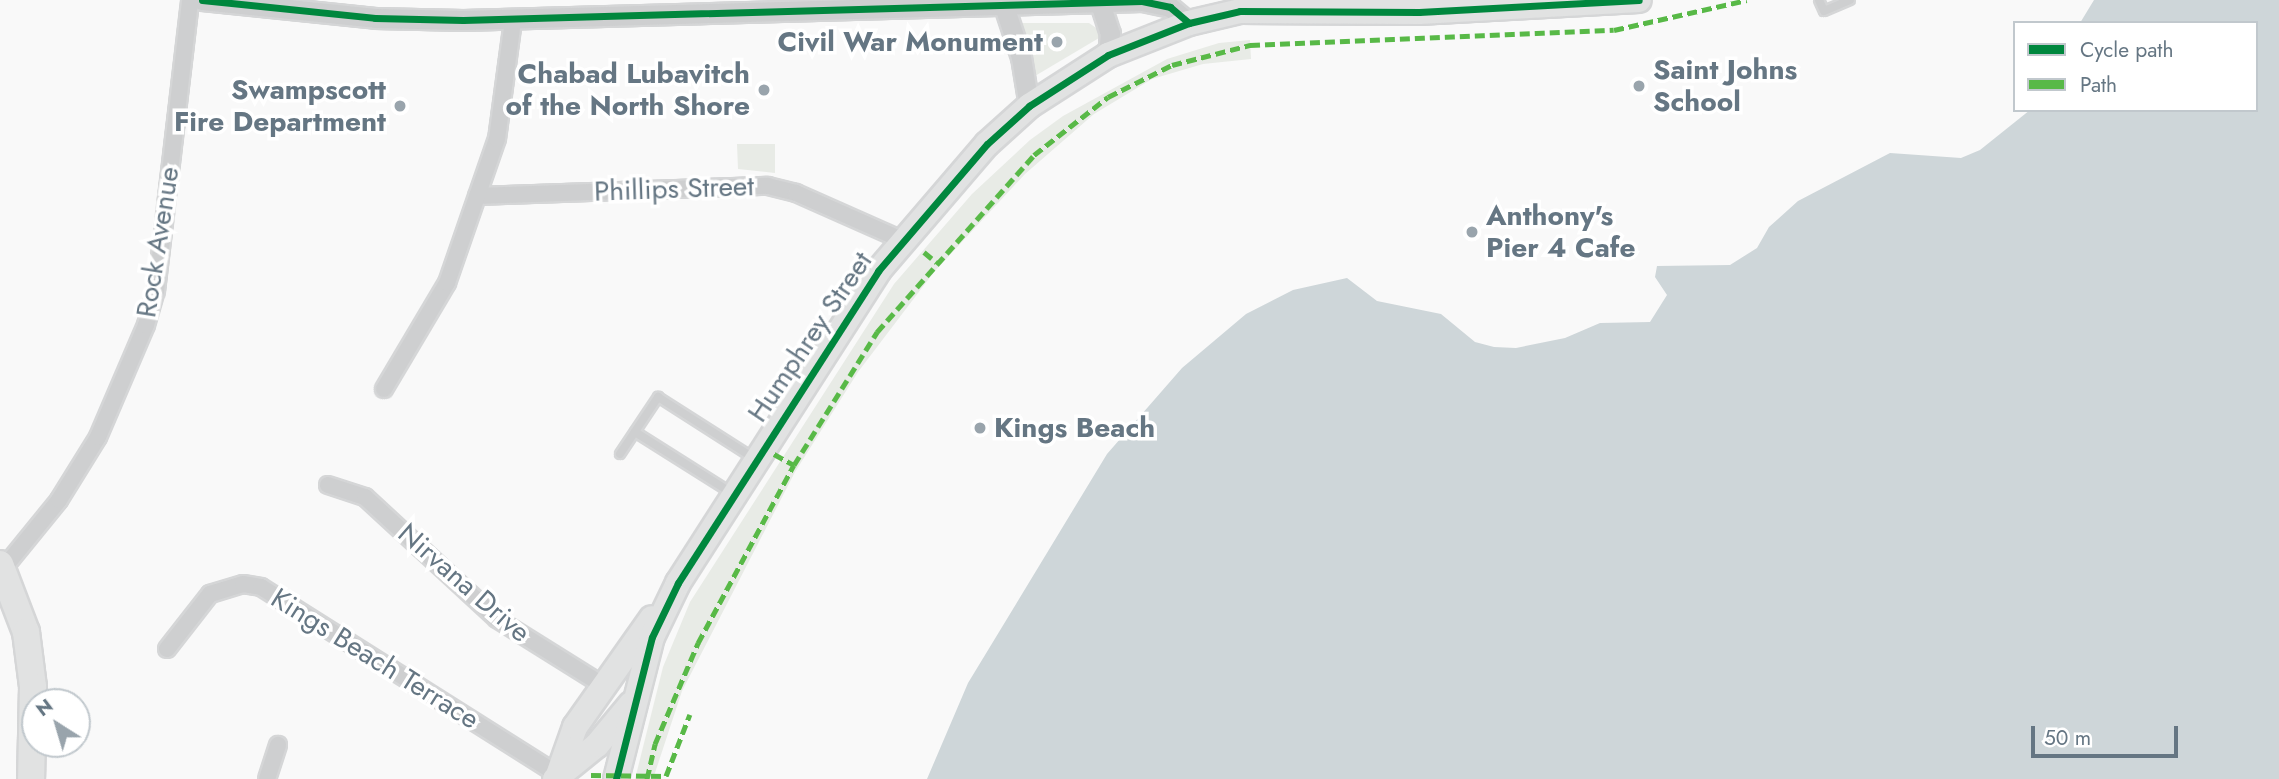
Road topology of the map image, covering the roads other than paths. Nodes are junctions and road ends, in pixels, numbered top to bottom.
1 (190, 0) edge
2 (202, 0) edge
3 (1639, 0) edge
4 (1819, 0) edge
5 (1850, 0) edge
6 (1100, 2) edge
7 (1002, 3) edge
8 (305, 5) edge
9 (1340, 6) edge
10 (513, 20) junction
11 (1189, 23) junction
12 (1108, 55) junction
13 (1028, 106) junction
14 (477, 196) junction
15 (902, 240) junction
16 (384, 388) dead end
17 (635, 432) junction
18 (620, 454) dead end
19 (755, 459) junction
20 (328, 485) dead end
21 (733, 495) junction
22 (2, 567) edge
23 (678, 583) junction
24 (12, 615) edge
25 (167, 649) dead end
26 (601, 684) junction
27 (634, 700) junction
28 (278, 745) dead end
29 (556, 777) edge
30 (31, 779) edge
31 (267, 779) edge
32 (616, 779) edge

1 - 22 street, Rock Avenue
2 - 8 street
3 - 9 main road, Humphrey Street
4 - 5 lane
6 - 7 street
6 - 11 street
6 - 12 street
7 - 10 street
7 - 13 street
8 - 10 street
9 - 11 main road, Humphrey Street
10 - 14 street
11 - 12 main road, Humphrey Street
12 - 13 main road, Humphrey Street
13 - 15 main road, Humphrey Street
14 - 15 street, Phillips Street
14 - 16 street
15 - 19 main road, Humphrey Street
17 - 18 lane
17 - 19 lane
17 - 21 lane
19 - 21 main road, Humphrey Street
20 - 26 street, Nirvana Drive
21 - 23 main road, Humphrey Street
22 - 24 highway
23 - 26 main road, Humphrey Street
23 - 27 main road, Humphrey Street
24 - 30 highway
25 - 29 street, Kings Beach Terrace
26 - 29 main road, Humphrey Street
27 - 29 main road, Humphrey Street
27 - 32 main road
28 - 31 street

